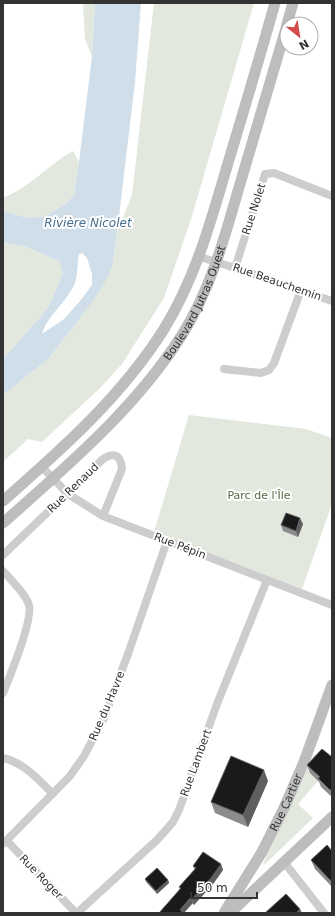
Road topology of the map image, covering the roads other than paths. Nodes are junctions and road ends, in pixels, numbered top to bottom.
1 (275, 3) edge
2 (293, 3) edge
3 (289, 16) edge
4 (279, 51) edge
5 (332, 196) edge
6 (200, 257) junction
7 (217, 262) junction
8 (235, 268) junction
9 (301, 290) junction
10 (332, 300) edge
11 (224, 370) dead end
12 (42, 467) junction
13 (53, 478) junction
14 (68, 494) junction
15 (3, 501) edge
16 (103, 516) junction
17 (3, 523) edge
18 (167, 541) junction
19 (3, 555) edge
20 (3, 571) edge
21 (267, 580) junction
22 (332, 605) edge
23 (332, 685) edge
24 (3, 693) edge
25 (3, 758) edge
26 (53, 794) junction
27 (332, 817) edge
28 (5, 843) edge
29 (284, 862) junction
30 (76, 913) edge
31 (224, 913) edge
32 (230, 913) edge
33 (324, 913) edge

1 - 6 main road, Boulevard Jutras Ouest
2 - 3 main road, Boulevard Jutras Ouest
4 - 7 main road, Boulevard Jutras Ouest
5 - 8 street, Rue Nolet
6 - 7 street, Rue Beauchemin
6 - 12 main road, Boulevard Jutras Ouest
7 - 8 street, Rue Beauchemin
7 - 13 main road, Boulevard Jutras Ouest
8 - 9 street, Rue Beauchemin
9 - 10 street, Rue Beauchemin
9 - 11 street
12 - 13 street, Rue Pépin
12 - 15 main road, Boulevard Jutras Ouest
13 - 14 street, Rue Pépin
13 - 17 main road, Boulevard Jutras Ouest
14 - 16 street, Rue Pépin
14 - 16 street, Rue Renaud
14 - 19 street, Rue Renaud
16 - 18 street, Rue Pépin
18 - 21 street, Rue Pépin
18 - 26 street, Rue du Havre
20 - 24 street
21 - 22 street, Rue Pépin
21 - 30 street, Rue Lambert
23 - 31 main road, Rue Cartier
25 - 26 street
26 - 28 street, Rue du Havre
27 - 29 main road
28 - 30 street, Rue Roger
29 - 32 main road
29 - 33 street

